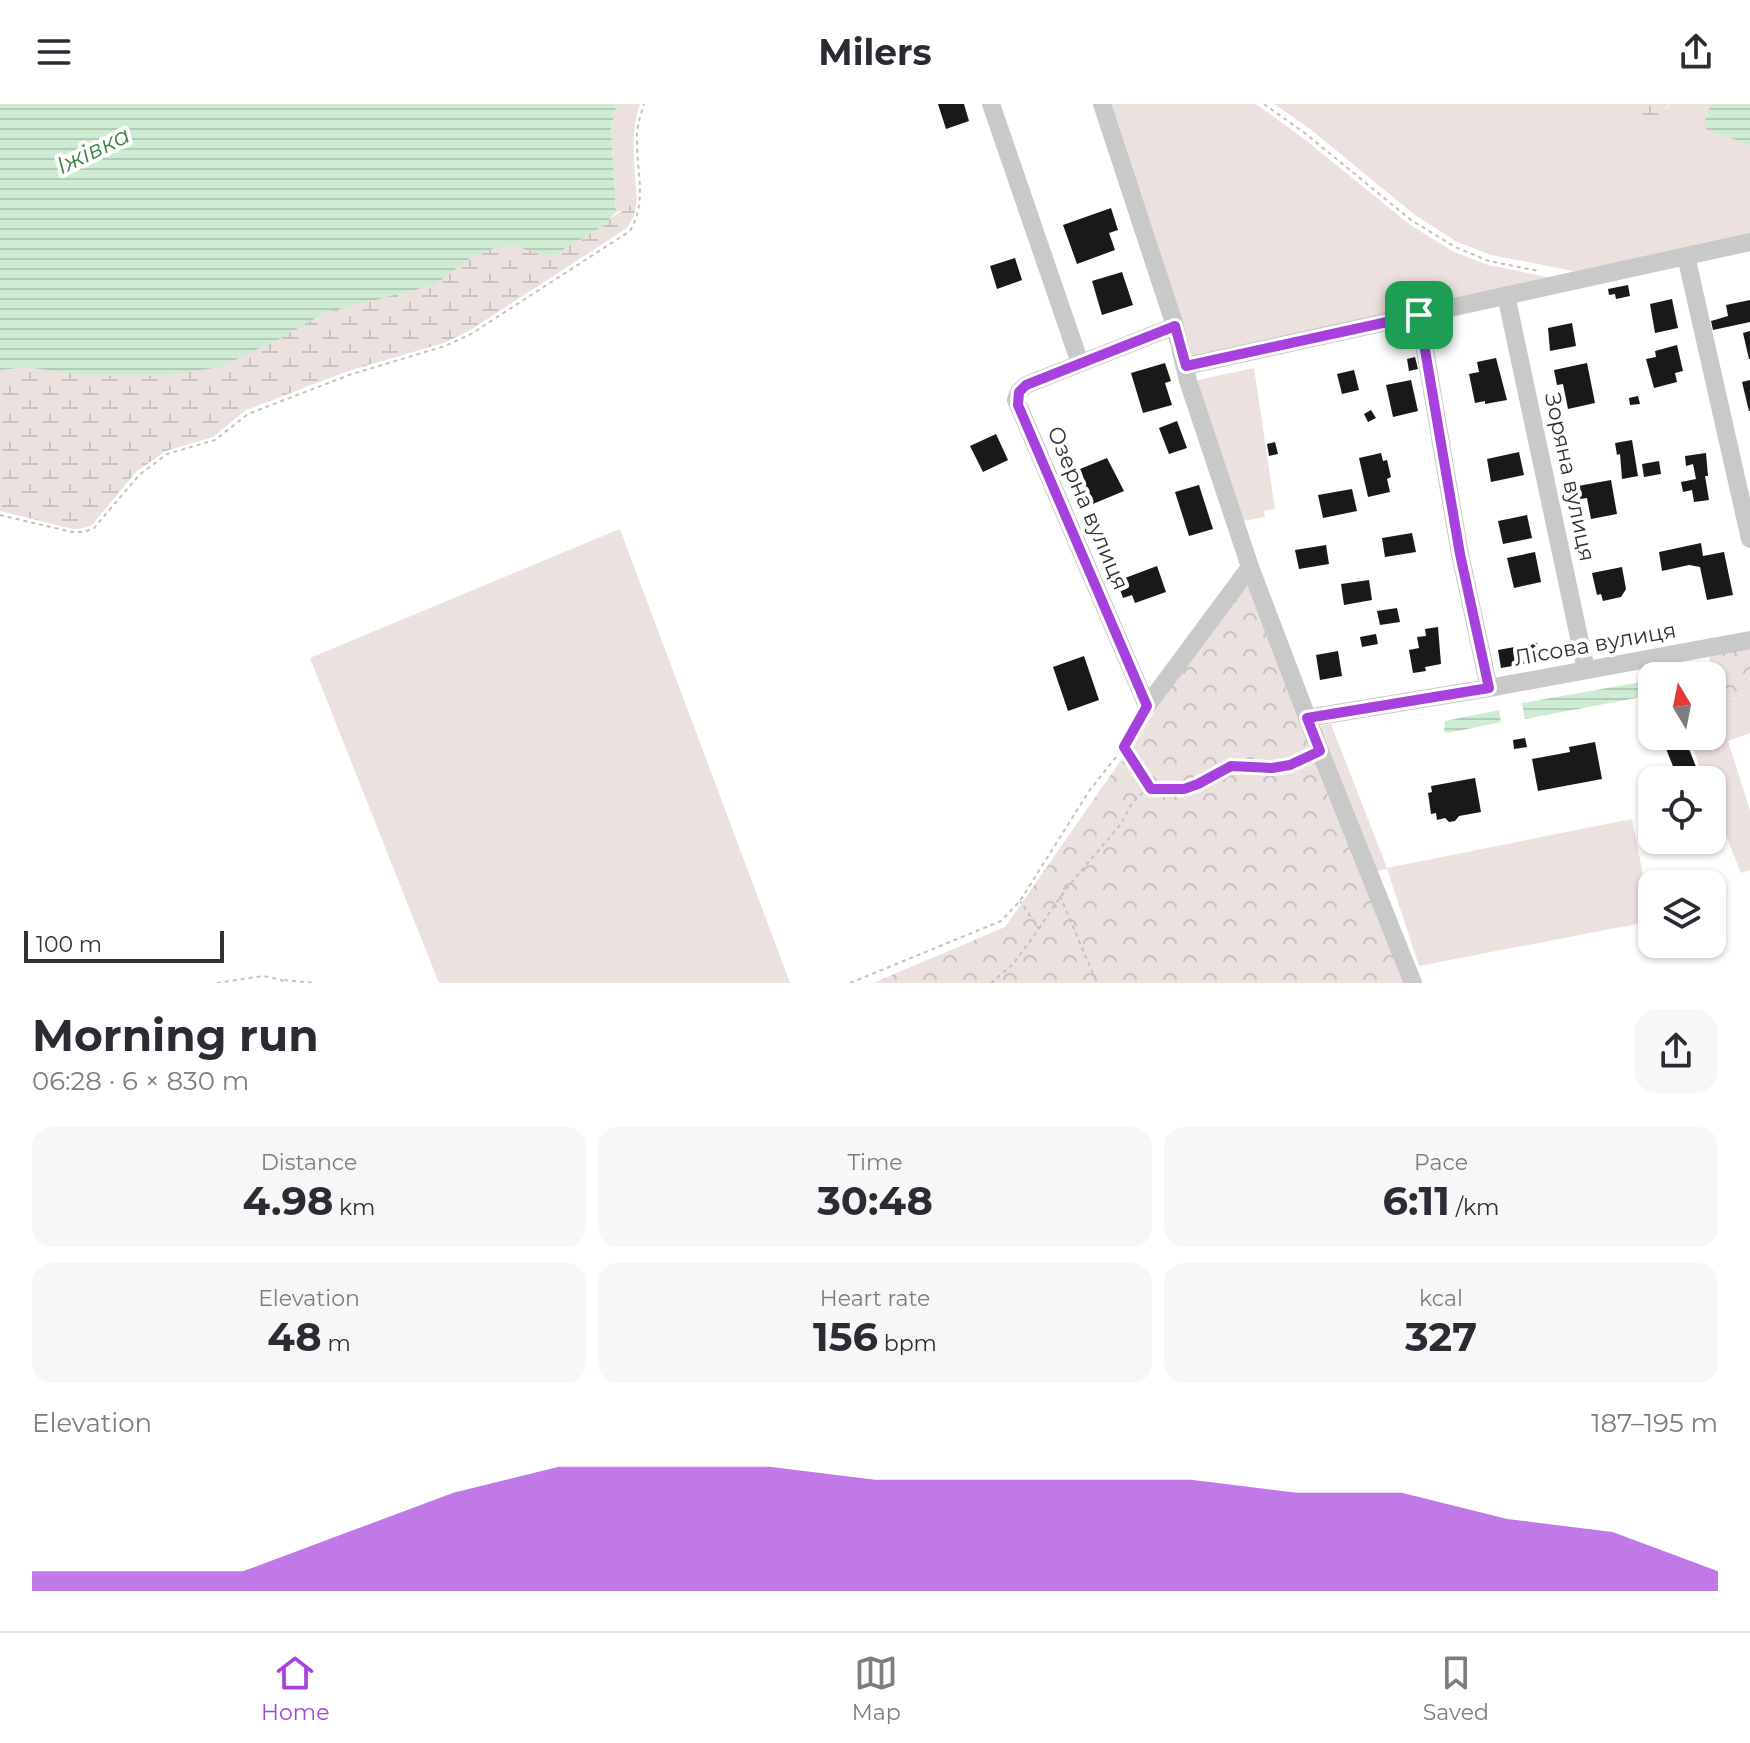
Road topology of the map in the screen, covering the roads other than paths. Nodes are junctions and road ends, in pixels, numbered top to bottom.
1 (991, 104) edge
2 (1102, 104) edge
3 (1750, 242) edge
4 (1686, 256) junction
5 (1506, 295) junction
6 (1419, 315) junction
7 (1175, 326) junction
8 (1080, 363) junction
9 (1186, 366) junction
10 (1750, 539) edge
11 (1250, 567) junction
12 (1750, 640) edge
13 (1586, 670) junction
14 (1489, 688) junction
15 (1307, 718) junction
16 (1413, 983) edge

1 - 8 street
2 - 7 street
3 - 4 street
4 - 5 street
4 - 10 street
5 - 6 street
5 - 13 street, Зоряна вулиця
6 - 9 street
6 - 14 street
7 - 8 street, Озерна вулиця
7 - 9 street
8 - 11 street, Озерна вулиця
9 - 11 street
11 - 15 street
12 - 13 street, Лісова вулиця
13 - 14 street, Лісова вулиця
14 - 15 street, Лісова вулиця
15 - 16 street

